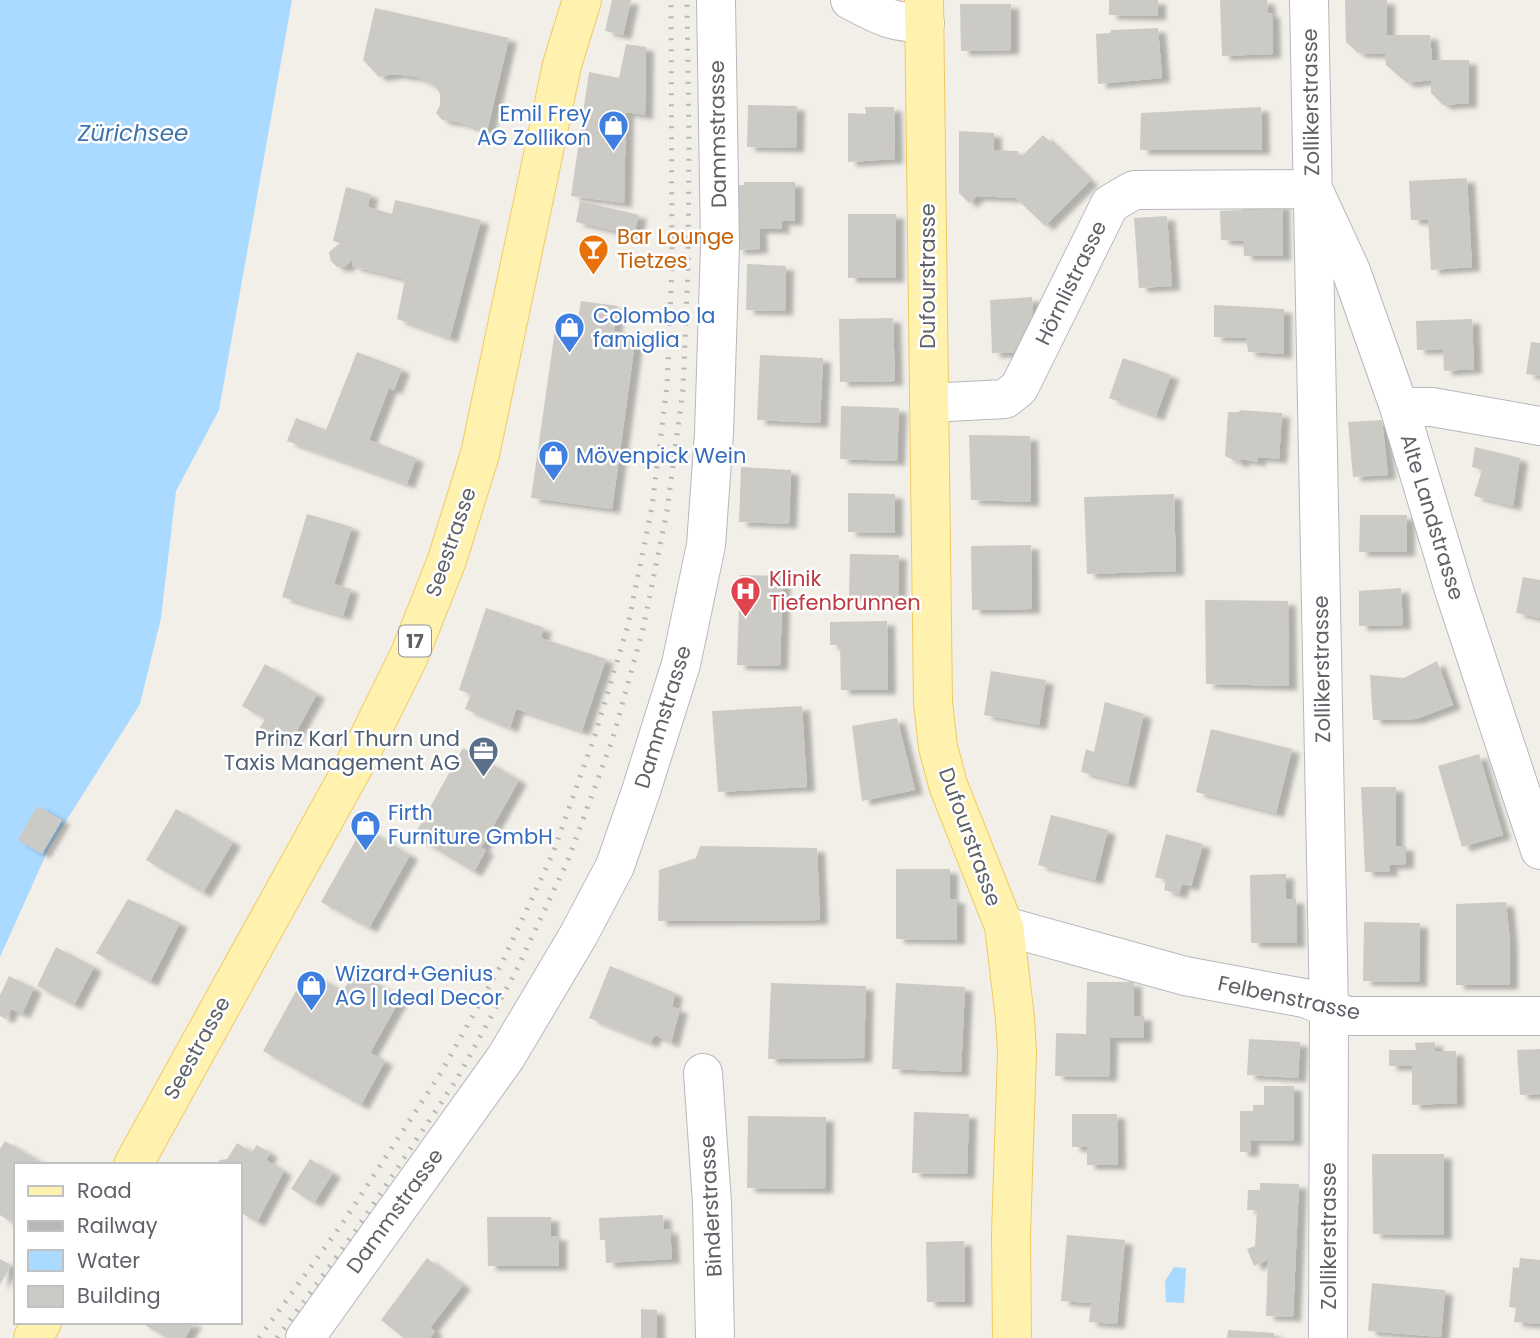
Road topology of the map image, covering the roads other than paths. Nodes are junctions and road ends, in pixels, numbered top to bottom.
1 (559, 0) edge
2 (582, 0) edge
3 (716, 0) edge
4 (850, 0) edge
5 (1309, 0) edge
6 (925, 11) edge
7 (562, 65) junction
8 (1313, 189) junction
9 (929, 403) junction
10 (1399, 407) junction
11 (1540, 426) edge
12 (1540, 850) edge
13 (1004, 926) junction
14 (1329, 1010) junction
15 (1540, 1016) edge
16 (703, 1073) dead end
17 (134, 1163) edge
18 (305, 1338) edge
19 (716, 1338) edge
20 (1012, 1338) edge
21 (1328, 1338) edge

1 - 7 main road, 17
2 - 7 main road, 17
3 - 18 street, Dammstrasse
4 - 6 street
5 - 8 street, Zollikerstrasse
6 - 9 main road, Dufourstrasse
7 - 17 main road, Seestrasse / 17
8 - 9 street, Hörnlistrasse
8 - 10 street, Alte Landstrasse
8 - 14 street, Zollikerstrasse
9 - 13 main road, Dufourstrasse
10 - 11 street
10 - 12 street, Alte Landstrasse
13 - 14 street, Felbenstrasse
13 - 20 main road, Dufourstrasse
14 - 15 street, Felbenstrasse
14 - 21 street, Zollikerstrasse
16 - 19 street, Binderstrasse

